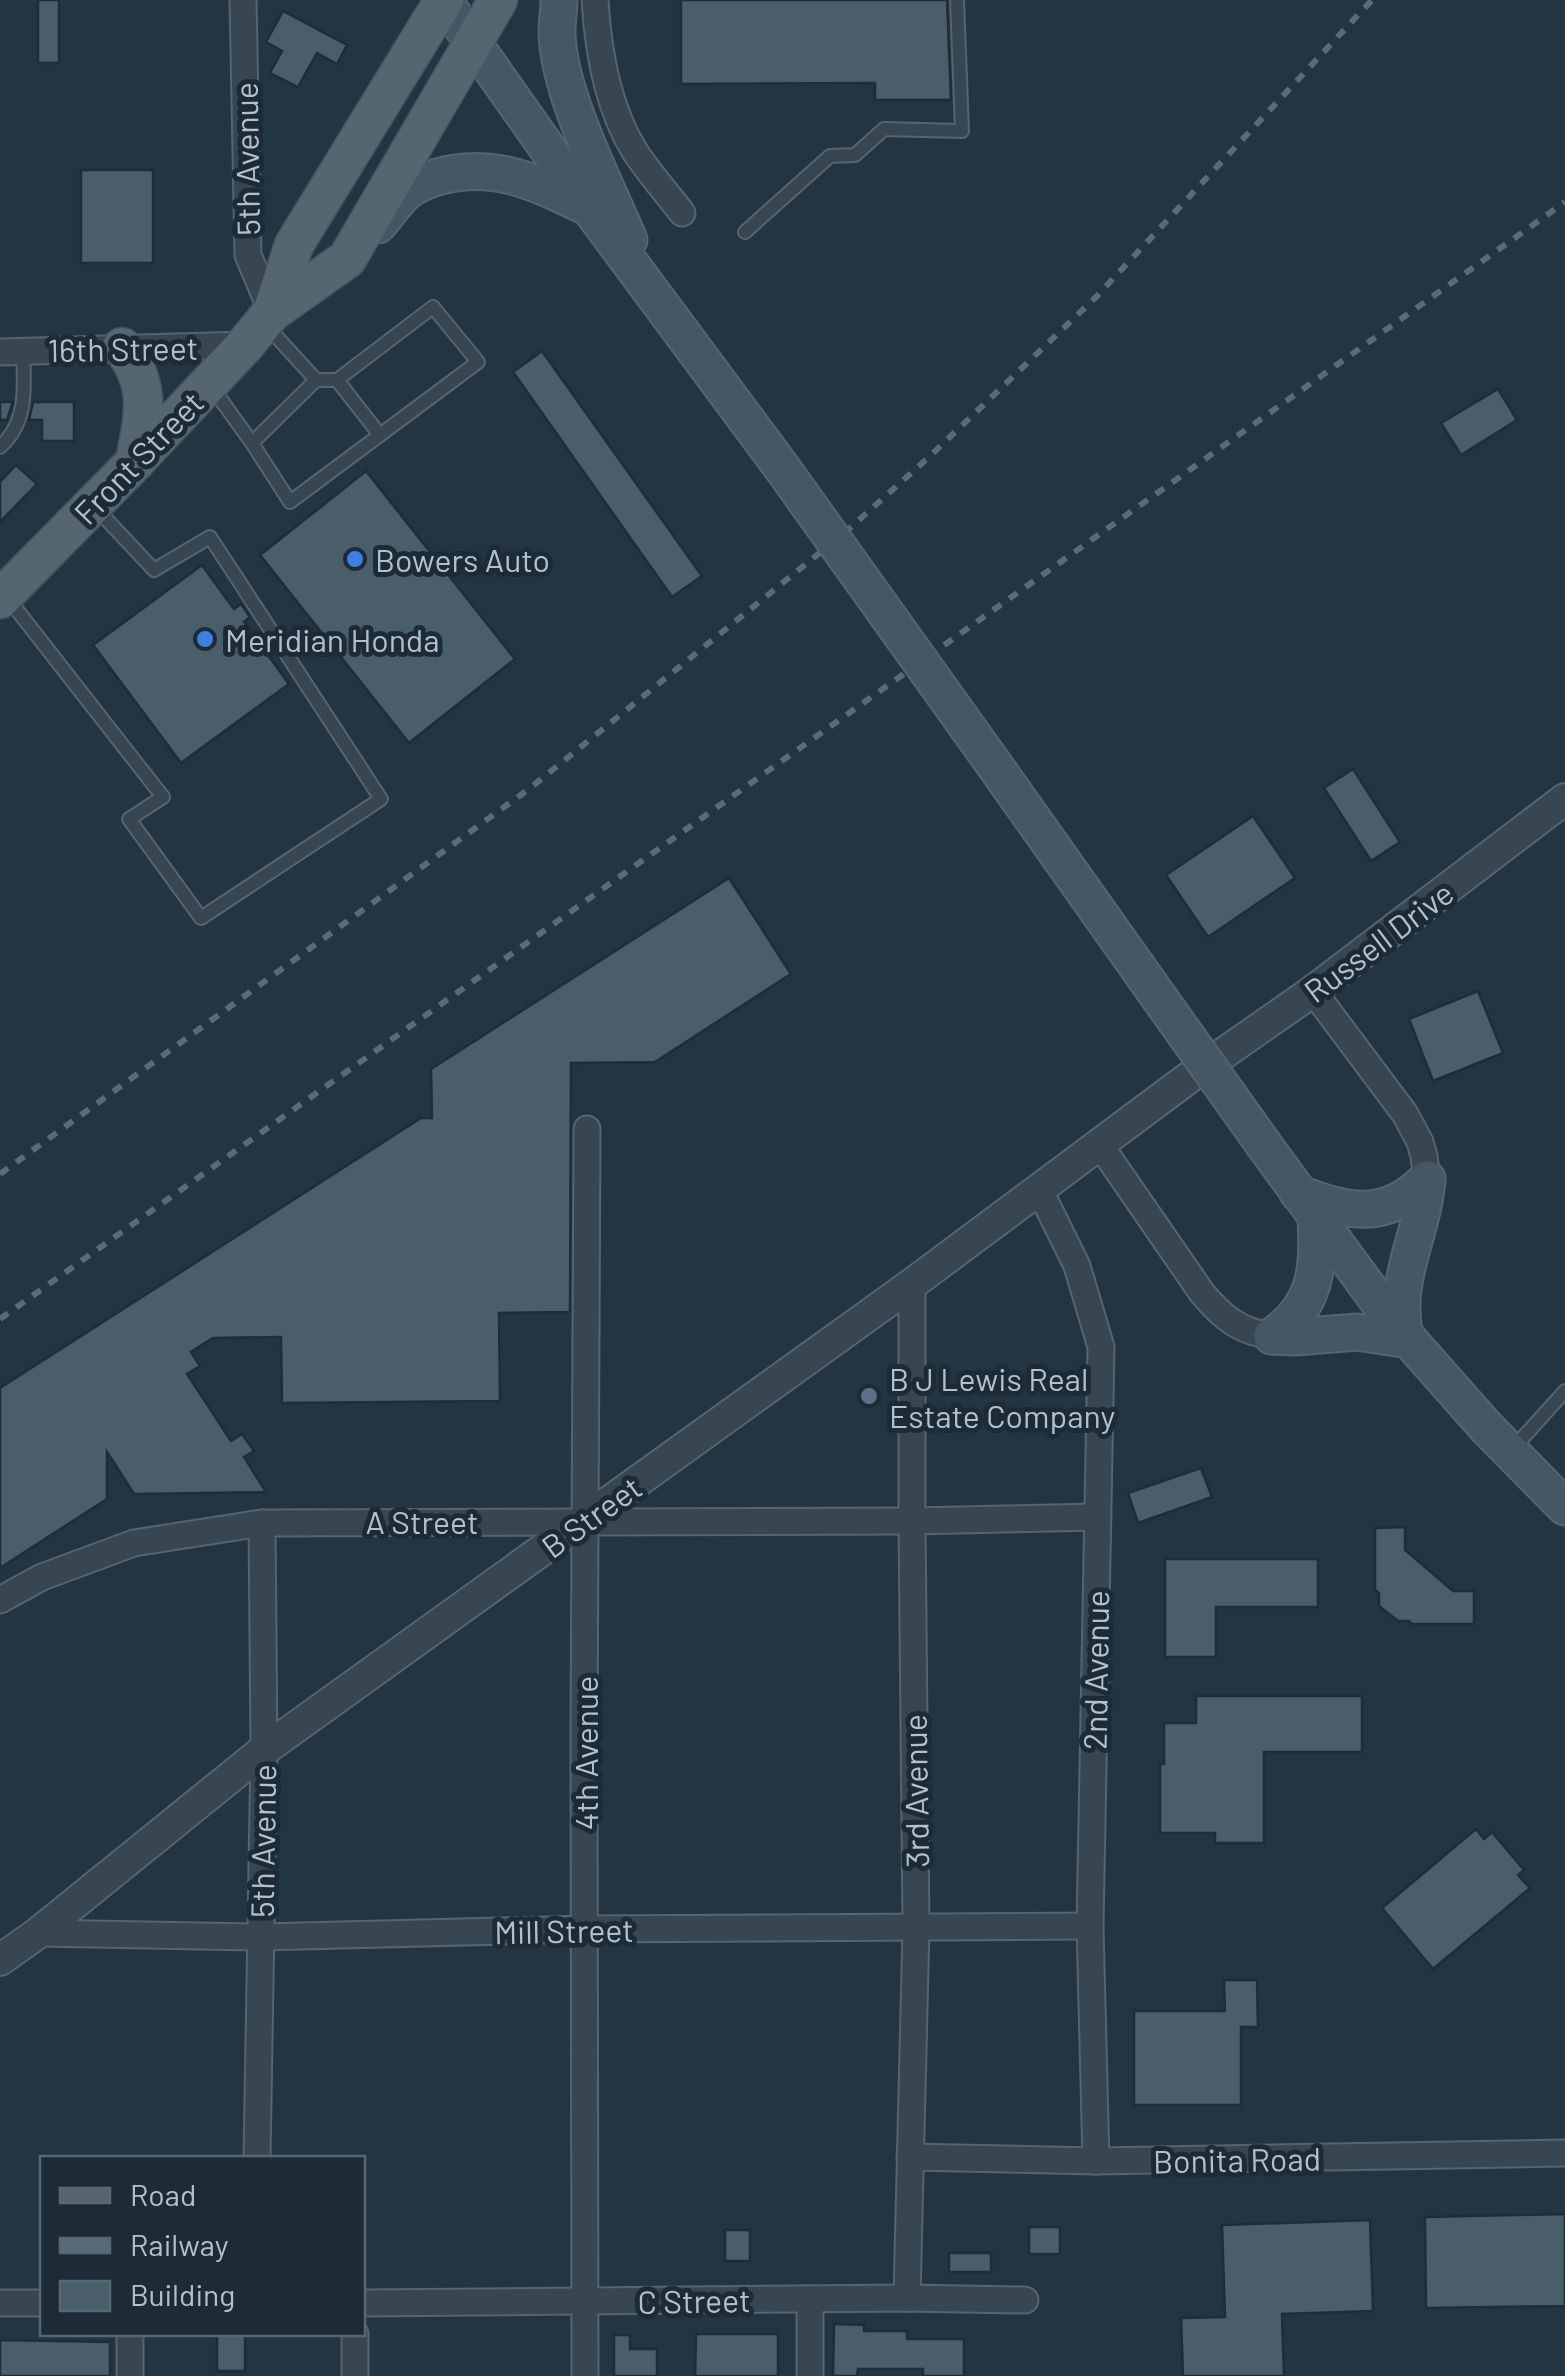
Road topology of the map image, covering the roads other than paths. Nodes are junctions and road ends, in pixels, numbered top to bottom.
1 (243, 0) edge
2 (443, 0) edge
3 (498, 0) edge
4 (560, 0) edge
5 (595, 0) edge
6 (957, 0) edge
7 (473, 41) junction
8 (590, 209) junction
9 (682, 213) dead end
10 (744, 232) dead end
11 (347, 259) junction
12 (649, 286) junction
13 (260, 327) junction
14 (122, 347) junction
15 (11, 351) edge
16 (316, 380) junction
17 (337, 380) junction
18 (209, 384) junction
19 (380, 435) junction
20 (252, 442) junction
21 (0, 447) edge
22 (135, 462) junction
23 (93, 505) junction
24 (2, 597) edge
25 (1565, 798) edge
26 (1314, 991) junction
27 (1187, 1079) joint
28 (587, 1129) dead end
29 (1100, 1145) junction
30 (1427, 1179) junction
31 (1040, 1190) junction
32 (1307, 1205) junction
33 (912, 1284) junction
34 (1272, 1336) junction
35 (1407, 1338) junction
36 (1565, 1390) edge
37 (1510, 1452) junction
38 (1565, 1507) edge
39 (1098, 1517) junction
40 (585, 1520) junction
41 (912, 1521) junction
42 (262, 1522) junction
43 (0, 1600) edge
44 (264, 1750) junction
45 (1090, 1926) junction
46 (916, 1928) junction
47 (586, 1929) junction
48 (38, 1933) junction
49 (261, 1937) junction
50 (0, 1960) edge
51 (1565, 2153) edge
52 (257, 2156) edge
53 (910, 2157) junction
54 (1096, 2161) junction
55 (907, 2298) junction
56 (810, 2299) junction
57 (1026, 2300) dead end
58 (0, 2302) edge
59 (586, 2302) junction
60 (40, 2303) edge
61 (365, 2303) edge
62 (130, 2336) edge
63 (355, 2336) edge
64 (130, 2376) edge
65 (356, 2376) edge
66 (585, 2376) edge
67 (810, 2376) edge

1 - 13 street, 5th Avenue
2 - 7 main road
2 - 13 main road, Front Street
3 - 7 main road, Front Street
4 - 12 main road
5 - 9 street
6 - 10 lane
7 - 8 main road
7 - 11 main road, Front Street
8 - 11 main road
8 - 12 main road
11 - 13 main road, Front Street
12 - 32 main road, bridge
13 - 14 street, 16th Street
13 - 16 lane
13 - 18 main road, Front Street
14 - 15 street, 16th Street
14 - 22 main road
15 - 21 lane
16 - 17 lane
16 - 20 lane
17 - 19 lane
17 - 19 lane
18 - 20 lane
18 - 22 main road, Front Street
19 - 20 lane
22 - 23 main road, Front Street
23 - 24 main road, Front Street
23 - 24 lane
25 - 26 street, Russell Drive
26 - 27 street, Russell Drive
26 - 30 street
27 - 29 street, B Street
28 - 40 street, 4th Avenue
29 - 31 street, B Street
29 - 34 street
30 - 32 main road
30 - 35 main road
31 - 33 street, B Street
31 - 39 street, 2nd Avenue
32 - 34 main road
32 - 35 main road
33 - 40 street, B Street
33 - 41 street, 3rd Avenue
34 - 35 main road
35 - 37 main road
36 - 37 lane
37 - 38 main road
39 - 41 street, A Street
39 - 45 street, 2nd Avenue
40 - 41 street, A Street
40 - 42 street, A Street
40 - 44 street, B Street
40 - 47 street, 4th Avenue
41 - 46 street, 3rd Avenue
42 - 43 street, A Street
42 - 44 street, 5th Avenue
44 - 48 street, B Street
44 - 49 street, 5th Avenue
45 - 46 street, Mill Street
45 - 54 street, 2nd Avenue
46 - 47 street, Mill Street
46 - 53 street, 3rd Avenue
47 - 49 street, Mill Street
47 - 59 street, 4th Avenue
48 - 49 street, Mill Street
48 - 50 street, B Street
49 - 52 street, 5th Avenue
51 - 54 street, Bonita Road
53 - 54 street, Bonita Road
53 - 55 street, 3rd Avenue
55 - 56 street, C Street
55 - 57 street, C Street
56 - 59 street, C Street
56 - 67 street
58 - 60 street
59 - 61 street, C Street
59 - 66 street, 4th Avenue
62 - 64 street
63 - 65 street

